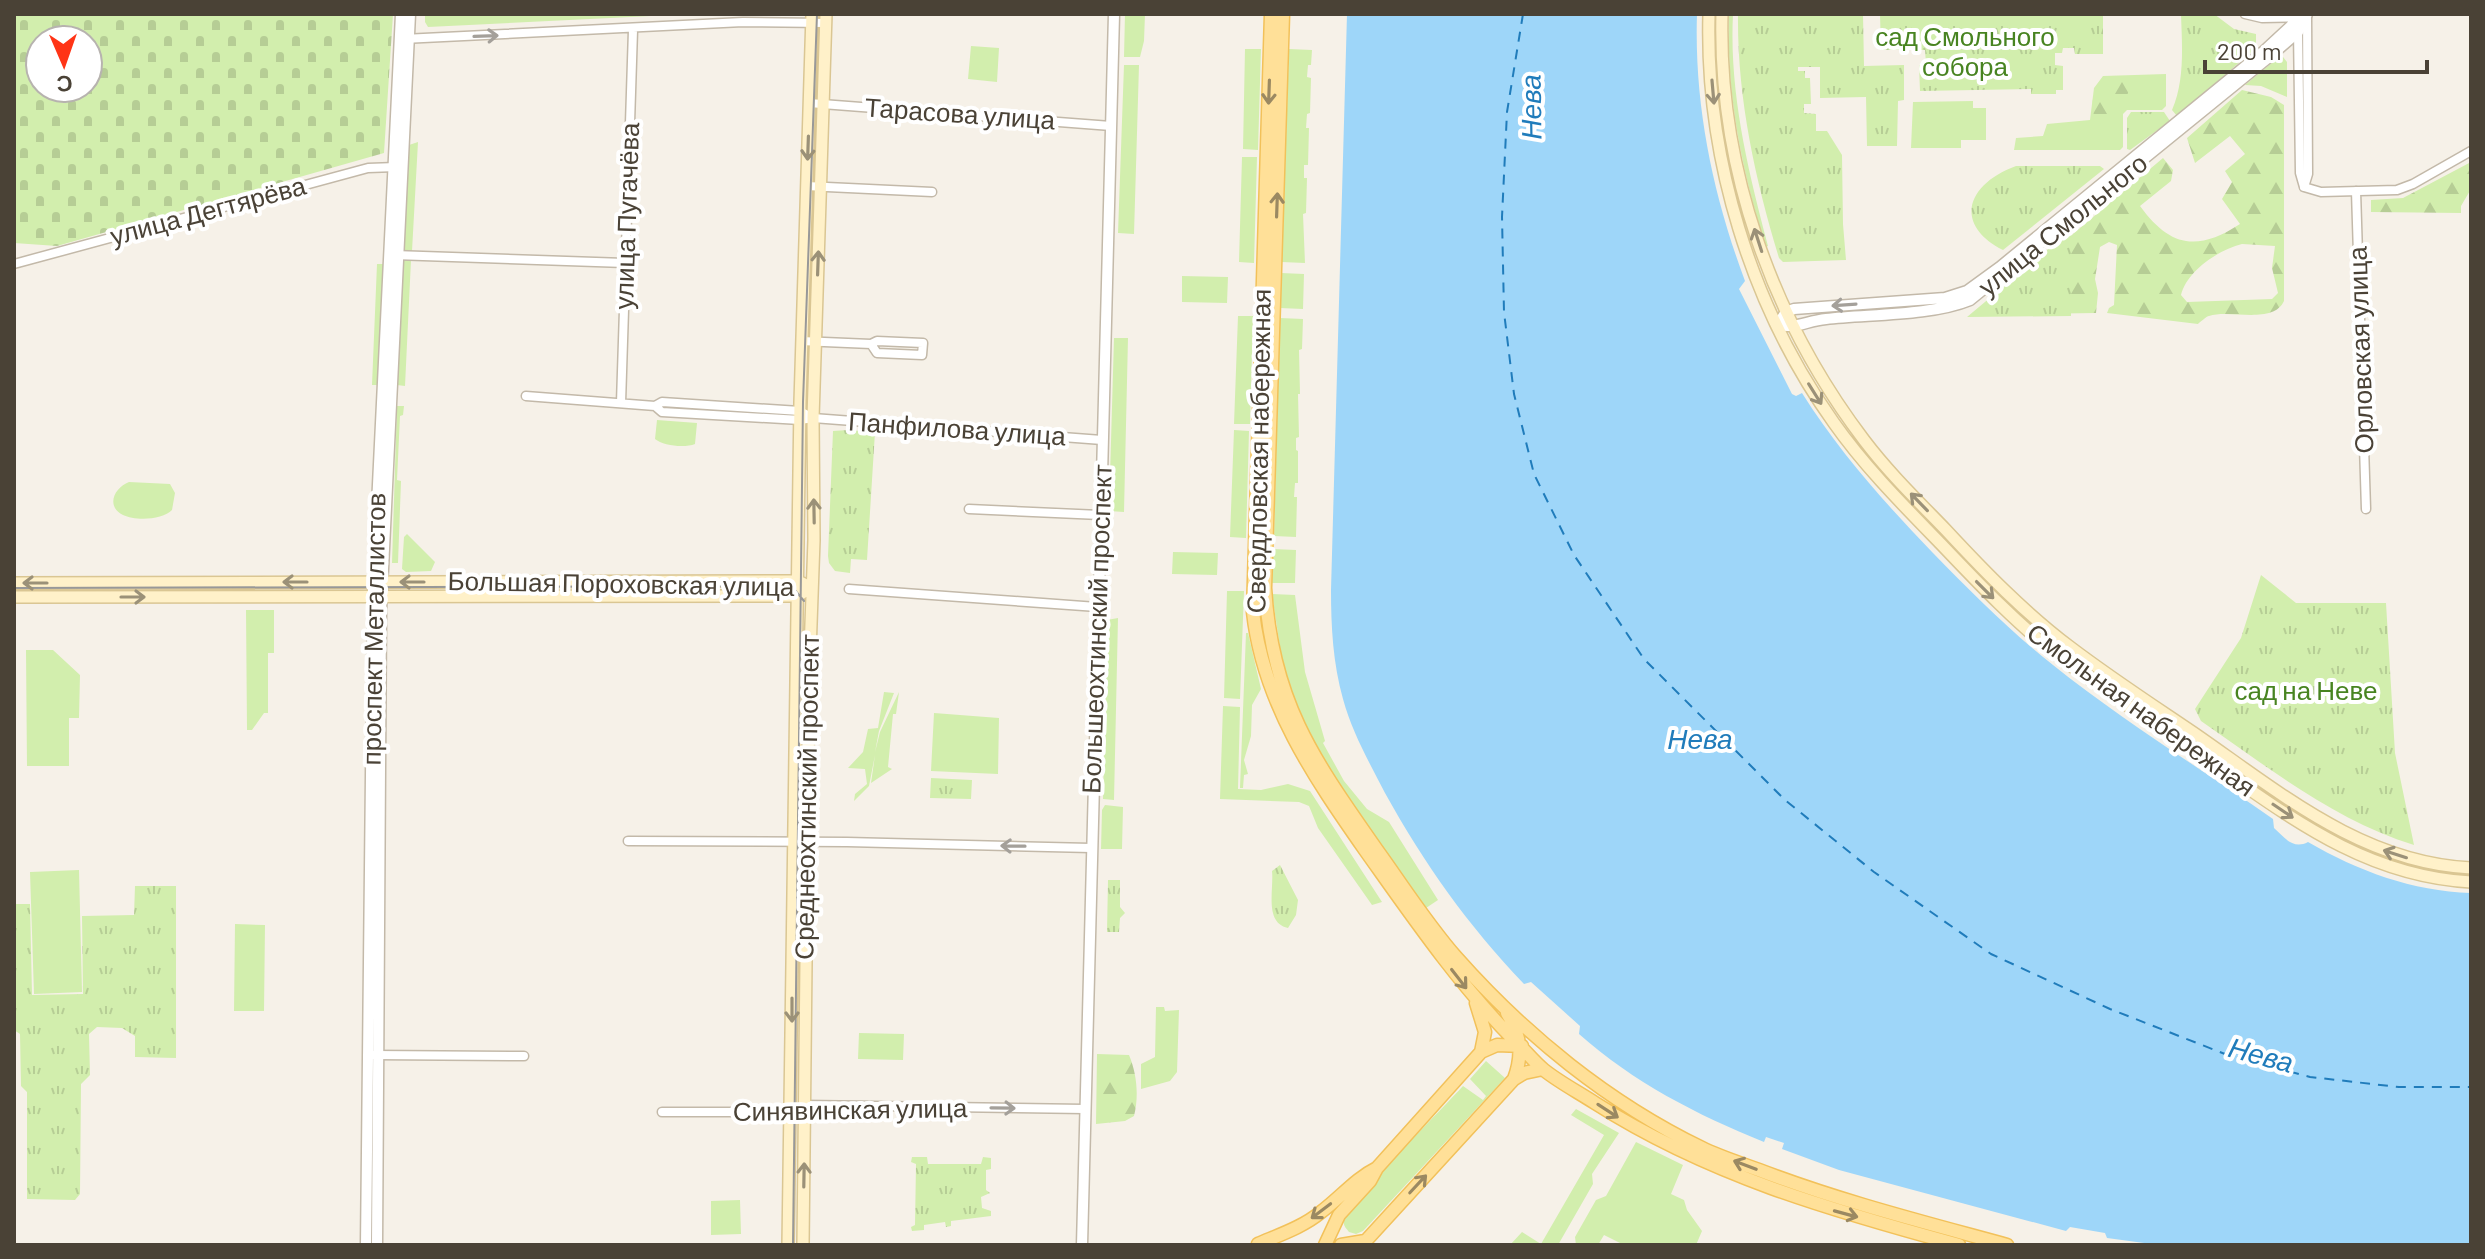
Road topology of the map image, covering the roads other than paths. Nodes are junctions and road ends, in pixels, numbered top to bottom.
1 (401, 14) edge
2 (410, 14) edge
3 (1114, 14) edge
4 (1271, 14) edge
5 (1283, 14) edge
6 (1709, 14) edge
7 (1722, 14) edge
8 (2245, 14) edge
9 (2302, 16) edge
10 (812, 18) edge
11 (826, 18) edge
12 (633, 30) junction
13 (2298, 32) junction
14 (404, 39) junction
15 (809, 103) junction
16 (823, 104) junction
17 (1111, 126) junction
18 (2471, 151) edge
19 (398, 167) junction
20 (806, 186) junction
21 (820, 186) junction
22 (2304, 187) junction
23 (2356, 191) junction
24 (932, 192) dead end
25 (393, 255) junction
26 (625, 263) junction
27 (14, 264) edge
28 (1786, 312) junction
29 (1777, 325) junction
30 (1794, 328) junction
31 (801, 341) junction
32 (815, 341) junction
33 (871, 344) junction
34 (526, 396) dead end
35 (621, 403) junction
36 (800, 416) junction
37 (813, 418) junction
38 (1102, 440) junction
39 (969, 509) dead end
40 (2366, 509) dead end
41 (1100, 515) junction
42 (798, 581) junction
43 (378, 582) junction
44 (14, 583) edge
45 (811, 588) junction
46 (849, 589) dead end
47 (377, 596) junction
48 (798, 596) junction
49 (14, 597) edge
50 (1097, 607) junction
51 (628, 841) dead end
52 (792, 841) junction
53 (807, 841) junction
54 (1091, 848) junction
55 (2471, 868) edge
56 (2471, 882) edge
57 (1475, 1000) junction
58 (1502, 1003) junction
59 (1520, 1045) junction
60 (1481, 1052) junction
61 (373, 1055) junction
62 (1556, 1055) junction
63 (524, 1056) dead end
64 (1543, 1069) junction
65 (1514, 1079) junction
66 (804, 1105) junction
67 (1085, 1109) junction
68 (662, 1112) dead end
69 (791, 1112) junction
70 (1377, 1168) junction
71 (1363, 1243) edge
72 (366, 1245) edge
73 (377, 1245) edge
74 (788, 1245) edge
75 (803, 1245) edge
76 (1082, 1245) edge
77 (1256, 1245) edge
78 (1270, 1245) edge
79 (1325, 1245) edge
80 (1341, 1245) edge
81 (1959, 1245) edge
82 (2007, 1245) edge

1 - 14 street, проспект Металлистов
2 - 14 street, проспект Металлистов
3 - 17 street, Большеохтинский проспект
4 -> 57 main road, Свердловская набережная
58 -> 5 main road, Свердловская набережная
6 -> 29 main road, Смольная набережная
28 -> 7 main road, Смольная набережная
8 - 9 street
9 - 13 street, улица Смольного
9 - 22 street
9 -> 28 street, улица Смольного
10 - 11 street
10 - 12 street
10 - 15 main road, Среднеохтинский проспект
11 - 16 main road, Среднеохтинский проспект
14 -> 12 street
12 - 26 street, улица Пугачёва
13 - 22 street
13 - 30 street, улица Смольного
14 - 19 street, проспект Металлистов
15 - 16 street, Тарасова улица
15 -> 20 main road, Среднеохтинский проспект
16 - 17 street, Тарасова улица
16 - 21 main road, Среднеохтинский проспект
17 - 38 street, Большеохтинский проспект
18 - 23 street
19 - 25 street, проспект Металлистов
19 - 27 street, улица Дегтярёва
20 - 21 street
20 - 31 main road, Среднеохтинский проспект
21 - 24 street
32 -> 21 main road, Среднеохтинский проспект
22 - 23 street
23 - 40 street, Орловская улица
25 - 26 street
25 - 43 street, проспект Металлистов
26 - 35 street, улица Пугачёва
28 - 29 street
28 - 30 main road, Смольная набережная
29 - 30 street, улица Смольного
29 -> 56 main road, Смольная набережная
55 -> 30 main road, Смольная набережная
31 - 32 street
31 - 36 main road, Среднеохтинский проспект
32 - 33 street
32 - 37 main road, Среднеохтинский проспект
33 - 33 street
34 - 35 street, Панфилова улица
35 - 36 street, Панфилова улица
36 - 37 street, Панфилова улица
36 - 42 main road, Среднеохтинский проспект
37 - 38 street, Панфилова улица
45 -> 37 main road, Среднеохтинский проспект
38 - 41 street, Большеохтинский проспект
39 - 41 street
41 - 50 street, Большеохтинский проспект
42 -> 43 main road, Большая Пороховская улица
42 - 45 main road, Большая Пороховская улица
42 - 48 main road, Среднеохтинский проспект
43 -> 44 main road, Большая Пороховская улица
43 - 47 street, проспект Металлистов
45 - 48 main road, Большая Пороховская улица
45 - 53 main road, Среднеохтинский проспект
46 - 50 street
47 - 48 main road, Большая Пороховская улица
49 -> 47 main road, Большая Пороховская улица
47 - 61 street, проспект Металлистов
48 - 52 main road, Среднеохтинский проспект
50 - 54 street, Большеохтинский проспект
51 - 52 street
52 - 53 street
52 -> 69 main road, Среднеохтинский проспект
54 -> 53 street
53 - 66 main road, Среднеохтинский проспект
54 - 67 street, Большеохтинский проспект
57 - 59 main road, Свердловская набережная
57 - 60 main road
58 - 59 main road, Свердловская набережная
58 - 62 main road, Свердловская набережная
59 - 60 main road
59 - 62 main road, Свердловская набережная
59 - 64 main road, Свердловская набережная
59 - 65 main road
60 - 70 main road
61 - 63 street
61 - 72 street, проспект Металлистов
61 - 73 street, проспект Металлистов
82 -> 62 main road, Свердловская набережная
64 - 65 main road
64 -> 81 main road, Свердловская набережная
71 -> 65 main road
66 -> 67 street, Синявинская улица
66 - 69 street, Синявинская улица
75 -> 66 main road, Среднеохтинский проспект
67 - 76 street, Большеохтинский проспект
68 - 69 street, Синявинская улица
69 - 74 main road, Среднеохтинский проспект
70 -> 77 main road
70 - 79 main road
71 - 80 main road
77 - 78 main road

